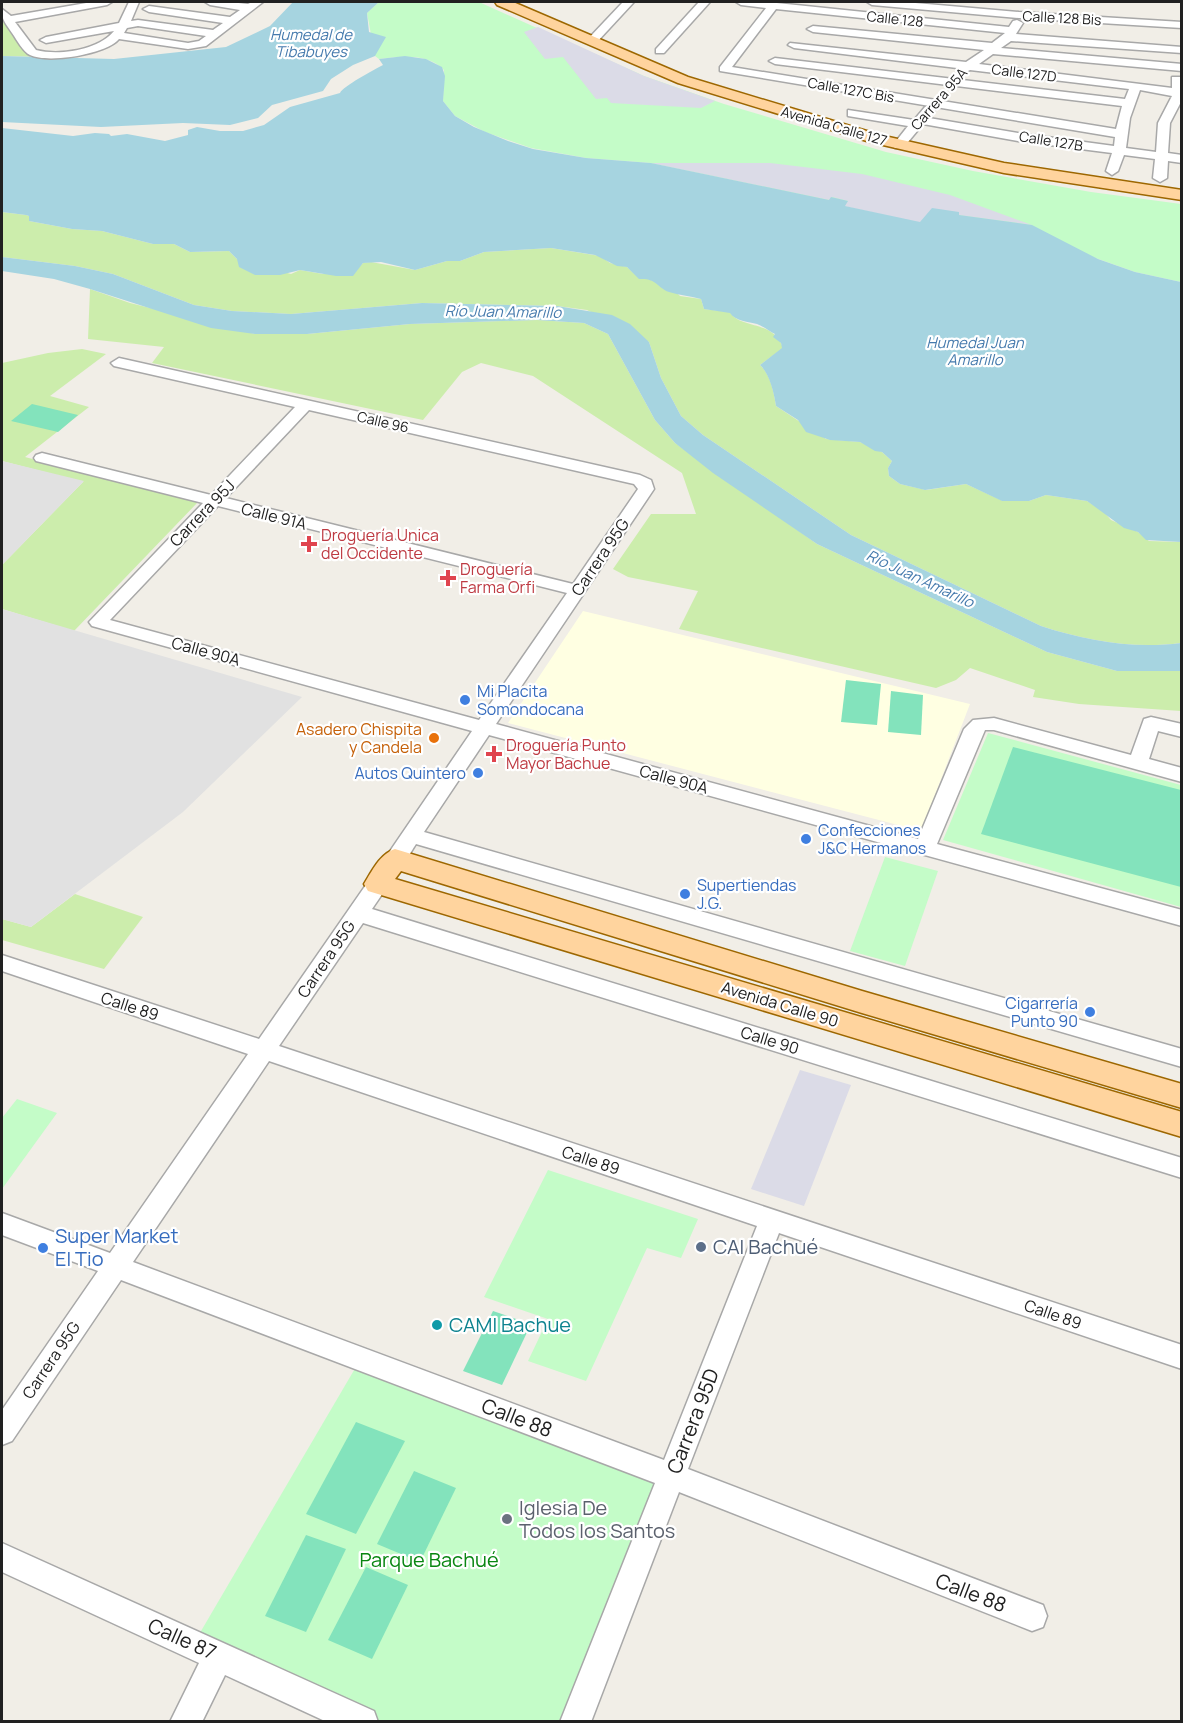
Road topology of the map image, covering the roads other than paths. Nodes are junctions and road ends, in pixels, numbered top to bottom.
1 (107, 2) edge
2 (210, 2) edge
3 (502, 2) edge
4 (527, 2) edge
5 (629, 2) edge
6 (705, 2) edge
7 (741, 2) edge
8 (844, 2) edge
9 (872, 2) edge
10 (1021, 2) edge
11 (254, 5) edge
12 (773, 6) junction
13 (127, 8) edge
14 (149, 9) dead end
15 (5, 11) edge
16 (833, 13) junction
17 (1019, 15) junction
18 (232, 21) junction
19 (1182, 25) edge
20 (813, 29) junction
21 (121, 30) junction
22 (216, 34) junction
23 (1012, 34) junction
24 (596, 37) junction
25 (46, 40) dead end
26 (794, 45) junction
27 (991, 49) junction
28 (1175, 50) edge
29 (660, 51) dead end
30 (775, 61) junction
31 (966, 66) junction
32 (1178, 68) edge
33 (745, 72) junction
34 (951, 82) junction
35 (1135, 86) junction
36 (1180, 94) edge
37 (1131, 103) junction
38 (933, 104) junction
39 (852, 113) dead end
40 (1078, 113) dead end
41 (1075, 127) junction
42 (911, 131) junction
43 (1121, 134) junction
44 (1018, 136) junction
45 (1009, 151) dead end
46 (1119, 152) junction
47 (1161, 157) junction
48 (1182, 159) edge
49 (1112, 171) dead end
50 (1160, 178) dead end
51 (1182, 186) edge
52 (1182, 195) edge
53 (119, 363) dead end
54 (306, 405) junction
55 (42, 458) dead end
56 (645, 484) joint
57 (214, 501) junction
58 (577, 590) junction
59 (98, 622) joint
60 (484, 727) junction
61 (1182, 731) edge
62 (1138, 763) junction
63 (1182, 775) edge
64 (411, 835) junction
65 (925, 848) junction
66 (395, 859) junction
67 (378, 884) junction
68 (358, 913) junction
69 (1182, 918) edge
70 (2, 963) edge
71 (263, 1051) junction
72 (1182, 1058) edge
73 (1182, 1096) edge
74 (1182, 1125) edge
75 (1182, 1168) edge
76 (772, 1220) junction
77 (2, 1224) edge
78 (115, 1267) junction
79 (1182, 1357) edge
80 (2, 1432) edge
81 (672, 1476) junction
82 (2, 1557) edge
83 (1032, 1616) dead end
84 (219, 1655) junction
85 (184, 1722) edge
86 (363, 1722) edge
87 (575, 1722) edge

1 - 15 street
2 - 11 street
3 - 24 main road, Avenida Calle 127
4 - 24 main road, Avenida Calle 127
5 - 24 street
6 - 29 street
7 - 12 street, Calle 128
8 - 16 street
9 - 17 street, Calle 128 Bis
10 - 17 street
11 - 18 street
12 - 16 street, Calle 128
12 - 33 street, Calle 127C Bis
13 - 21 street
14 - 18 street
15 - 21 street
16 - 20 street
16 - 23 street, Calle 128
17 - 19 street, Calle 128 Bis
17 - 23 street
18 - 22 street
20 - 26 street
20 - 27 street
21 - 22 street
21 - 22 street
21 - 25 street
23 - 27 street, Carrera 95A
23 - 28 street, Calle 128
24 - 42 main road, Avenida Calle 127
26 - 30 street
26 - 31 street, Calle 127D
27 - 31 street, Carrera 95A
27 - 32 street
28 - 32 street
30 - 33 street
30 - 34 street, Calle 127D
31 - 34 street, Carrera 95A
31 - 35 street, Calle 127D
32 - 36 street
33 - 38 street, Calle 127C Bis
34 - 37 street, Calle 127D
34 - 38 street, Carrera 95A
35 - 36 street, Calle 127D
35 - 37 street
36 - 47 street
37 - 43 street
38 - 41 street, Calle 127C Bis
38 - 42 street, Carrera 95A
39 - 42 street, Calle 127B
40 - 41 street
41 - 43 street, Calle 127C Bis
42 - 44 street, Calle 127B
42 - 51 main road, Avenida Calle 127
42 - 52 main road, Avenida Calle 127
43 - 46 street
44 - 45 street
44 - 46 street, Calle 127B
46 - 47 street, Calle 127B
46 - 49 street
47 - 48 street, Calle 127B
47 - 50 street
53 - 54 street, Calle 96
54 - 56 street, Calle 96
54 - 57 street, Carrera 95J
55 - 57 street, Calle 91A
56 - 58 street, Carrera 95G
57 - 58 street, Calle 91A
57 - 59 street, Carrera 95J
58 - 60 street, Carrera 95G
59 - 60 street, Calle 90A
60 - 64 street, Carrera 95G
60 - 65 street, Calle 90A
61 - 62 street
62 - 63 street
62 - 65 street
64 - 66 street, Carrera 95G
64 - 72 street
65 - 69 street, Calle 90A
66 - 67 main road, Carrera 95G
66 - 73 main road, Avenida Calle 90
67 - 68 street, Carrera 95G
67 - 74 main road, Avenida Calle 90
68 - 71 street, Carrera 95G
68 - 75 street, Calle 90
70 - 71 street, Calle 89
71 - 76 street, Calle 89
71 - 78 street, Carrera 95G
76 - 79 street, Calle 89
76 - 81 street, Carrera 95D
77 - 78 street, Calle 88
78 - 80 street, Carrera 95G
78 - 81 street, Calle 88
81 - 83 street, Calle 88
81 - 87 street, Carrera 95D
82 - 84 street, Calle 87
84 - 85 street
84 - 86 street, Calle 87

